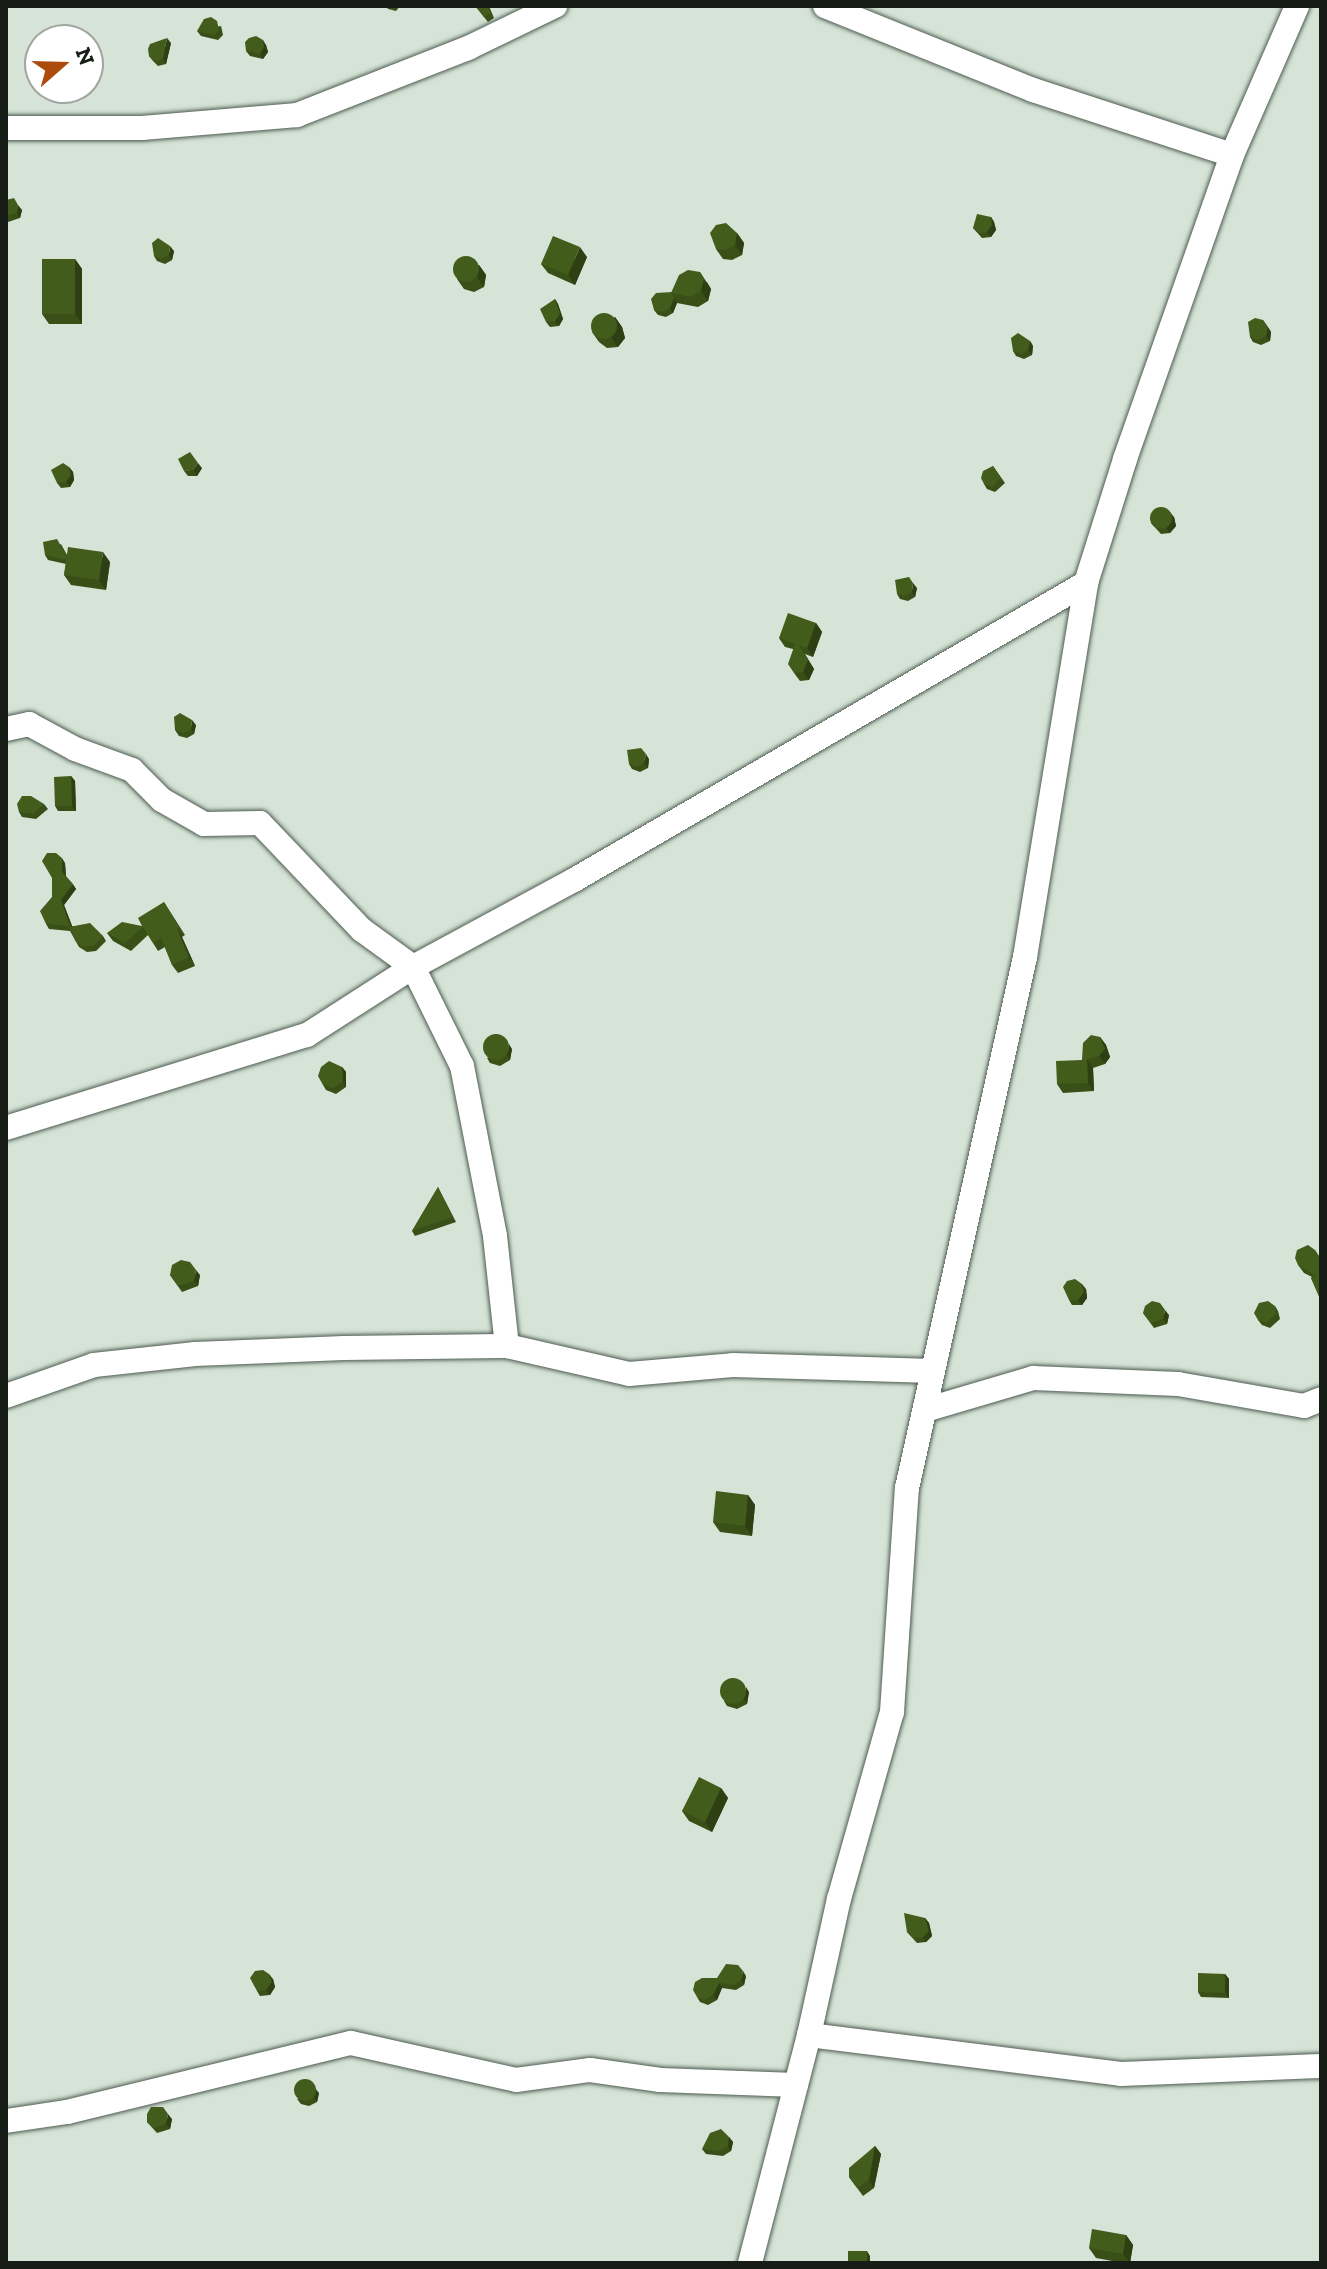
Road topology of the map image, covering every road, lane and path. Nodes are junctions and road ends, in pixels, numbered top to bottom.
1 (555, 6) edge
2 (825, 6) edge
3 (1297, 6) edge
4 (6, 128) edge
5 (1232, 155) junction
6 (1086, 583) junction
7 (6, 729) edge
8 (413, 967) junction
9 (6, 1128) edge
10 (507, 1346) junction
11 (933, 1371) junction
12 (6, 1396) edge
13 (1321, 1399) edge
14 (925, 1410) junction
15 (809, 2035) junction
16 (1321, 2066) edge
17 (796, 2085) junction
18 (6, 2121) edge
19 (750, 2263) edge

1 - 4 street
2 - 5 street
3 - 5 street
5 - 6 street
6 - 8 street
6 - 11 street
7 - 8 street
8 - 9 street
8 - 10 street
10 - 11 street
10 - 12 street
11 - 14 street
13 - 14 street
14 - 15 street
15 - 16 street
15 - 17 street
17 - 18 street
17 - 19 street

